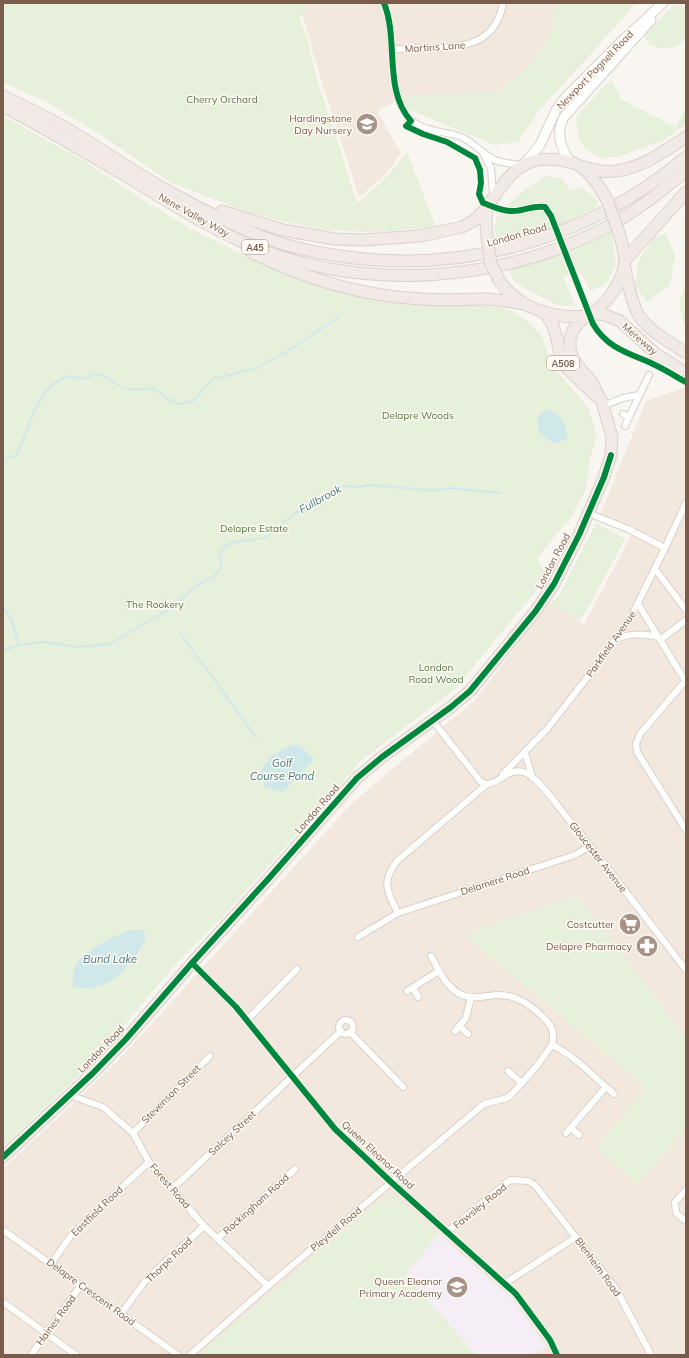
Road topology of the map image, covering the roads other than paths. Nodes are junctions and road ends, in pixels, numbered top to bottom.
1 (384, 3) edge
2 (503, 3) edge
3 (664, 3) edge
4 (392, 49) junction
5 (3, 96) edge
6 (3, 106) edge
7 (686, 138) edge
8 (480, 150) junction
9 (686, 157) edge
10 (523, 164) junction
11 (575, 164) junction
12 (686, 171) edge
13 (122, 174) junction
14 (686, 192) edge
15 (171, 193) junction
16 (490, 202) junction
17 (403, 262) joint
18 (624, 263) junction
19 (524, 304) junction
20 (544, 312) junction
21 (588, 314) junction
22 (686, 353) edge
23 (686, 373) edge
24 (648, 375) dead end
25 (639, 395) junction
26 (602, 404) junction
27 (625, 426) dead end
28 (686, 503) edge
29 (588, 513) junction
30 (665, 548) junction
31 (655, 569) junction
32 (638, 604) junction
33 (686, 610) edge
34 (686, 620) edge
35 (659, 638) junction
36 (615, 640) junction
37 (686, 681) edge
38 (432, 721) junction
39 (525, 753) junction
40 (503, 776) junction
41 (531, 776) junction
42 (487, 784) junction
43 (686, 830) edge
44 (590, 846) junction
45 (398, 913) junction
46 (358, 937) dead end
47 (431, 956) dead end
48 (192, 963) junction
49 (297, 969) dead end
50 (686, 970) edge
51 (440, 972) junction
52 (418, 997) dead end
53 (470, 997) junction
54 (247, 1020) junction
55 (340, 1031) junction
56 (350, 1032) junction
57 (468, 1034) dead end
58 (552, 1045) junction
59 (210, 1056) dead end
60 (508, 1071) dead end
61 (293, 1077) junction
62 (522, 1083) junction
63 (403, 1087) dead end
64 (606, 1087) junction
65 (614, 1094) dead end
66 (69, 1095) junction
67 (133, 1133) junction
68 (578, 1135) dead end
69 (3, 1157) edge
70 (149, 1162) junction
71 (295, 1169) dead end
72 (391, 1182) junction
73 (535, 1185) joint
74 (172, 1189) junction
75 (686, 1190) edge
76 (686, 1221) edge
77 (204, 1226) junction
78 (3, 1230) edge
79 (447, 1232) junction
80 (576, 1237) junction
81 (217, 1239) junction
82 (51, 1264) junction
83 (504, 1284) junction
84 (81, 1285) junction
85 (268, 1286) junction
86 (3, 1302) edge
87 (121, 1314) junction
88 (47, 1333) junction
89 (31, 1355) edge
90 (76, 1355) edge
91 (178, 1355) edge
92 (190, 1355) edge
93 (557, 1355) edge
94 (651, 1355) edge

1 - 4 street
2 - 4 street, Martins Lane
3 - 10 main road, Newport Pagnell Road
3 - 11 main road, Newport Pagnell Road
4 - 8 street
5 - 15 highway, Nene Valley Way / A45
6 - 13 highway, Nene Valley Way / A45
7 - 11 highway
8 - 10 street
8 - 16 street
9 - 17 highway, London Road / A45
10 - 11 highway
10 - 16 highway
11 - 18 highway, A508, bridge
12 - 13 highway, Nene Valley Way / A45
13 - 19 highway
14 - 18 highway
15 - 16 highway
15 - 17 highway, Nene Valley Way / A45
16 - 19 highway, bridge
18 - 21 highway, A508
18 - 22 highway, Mereway
19 - 20 highway, Mereway
20 - 21 highway, Mereway
20 - 26 highway, London Road / A508
21 - 23 highway, Mereway
21 - 26 highway, London Road / A508
24 - 25 street
25 - 26 street
25 - 27 street
26 - 29 highway, London Road / A508
28 - 30 street, Parkfield Avenue
29 - 30 street
29 - 38 highway, London Road / A508
30 - 31 street, Parkfield Avenue
31 - 32 street, Parkfield Avenue
31 - 33 street
32 - 35 street
32 - 36 street, Parkfield Avenue
34 - 35 street
35 - 36 street
35 - 37 street
36 - 39 street, Parkfield Avenue
37 - 43 street
38 - 42 street
38 - 48 highway, London Road / A508
39 - 40 street, Parkfield Avenue
39 - 41 street
40 - 41 street
40 - 42 street
41 - 44 street, Gloucester Avenue
42 - 45 street
44 - 45 street, Delamere Road
44 - 50 street, Gloucester Avenue
45 - 46 street, Delamere Road
47 - 51 street
48 - 54 street, Queen Eleanor Road
48 - 66 highway, London Road / A508
49 - 54 street
51 - 52 street
51 - 53 street
53 - 57 street
53 - 58 street
54 - 61 street, Queen Eleanor Road
55 - 56 street
55 - 56 street
55 - 61 street, Salcey Street
56 - 63 street
58 - 62 street
58 - 64 street
59 - 67 street, Stevenson Street
60 - 62 street
61 - 72 street, Queen Eleanor Road
61 - 74 street, Salcey Street
62 - 72 street, Pleydell Road
64 - 65 street
64 - 68 street
66 - 67 street, Forest Road
66 - 69 highway, London Road / A508
67 - 70 street, Forest Road
70 - 74 street, Forest Road
70 - 82 street, Eastfield Road
71 - 81 street, Rockingham Road
72 - 79 street, Queen Eleanor Road
72 - 85 street, Pleydell Road
73 - 79 street, Fawsley Road
73 - 80 street, Blenheim Road
74 - 77 street, Forest Road
75 - 76 street
77 - 81 street, Forest Road
77 - 87 street, Thorpe Road
78 - 82 street, Delapre Crescent Road
79 - 83 street, Queen Eleanor Road
80 - 83 street
80 - 94 street, Blenheim Road
81 - 85 street, Forest Road
82 - 84 street, Delapre Crescent Road
83 - 93 street, Queen Eleanor Road
84 - 87 street, Delapre Crescent Road
84 - 88 street, Haines Road
85 - 92 street, Pleydell Road
86 - 88 street
87 - 91 street, Delapre Crescent Road
88 - 89 street, Haines Road
88 - 90 street

